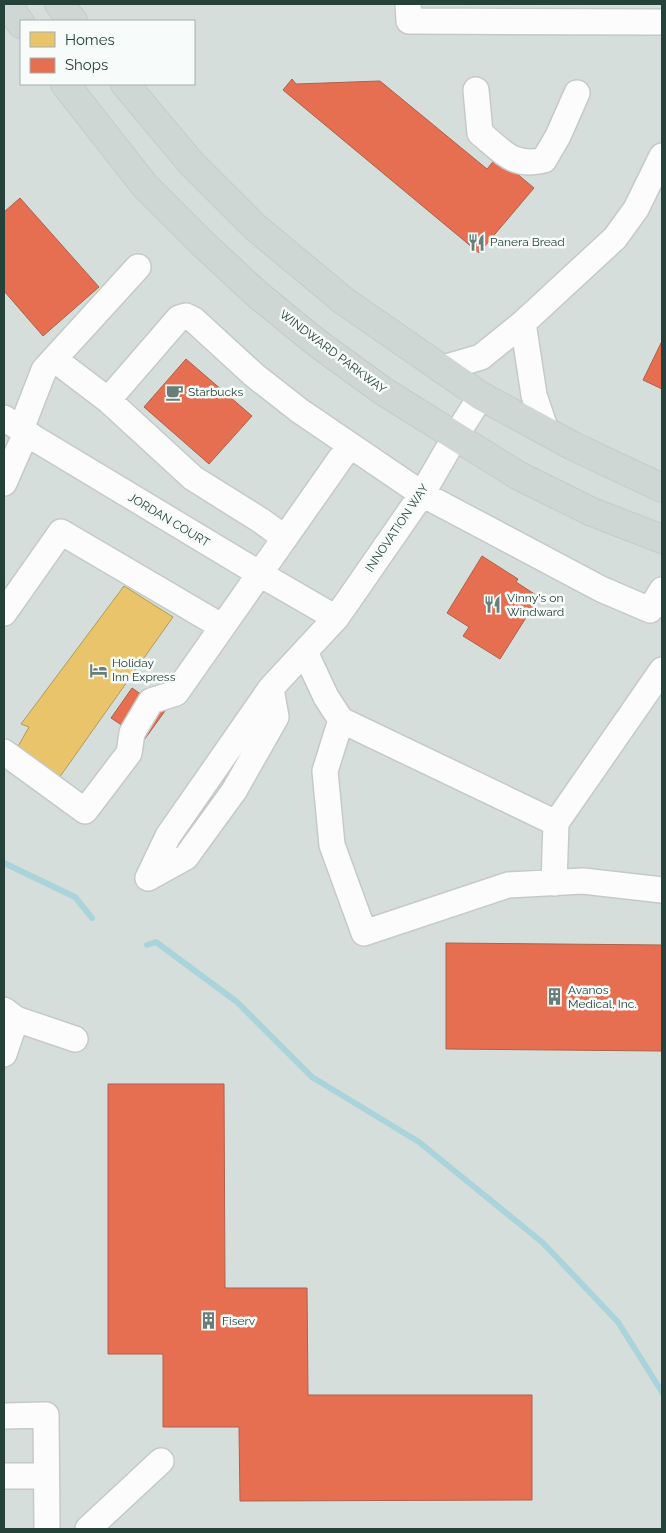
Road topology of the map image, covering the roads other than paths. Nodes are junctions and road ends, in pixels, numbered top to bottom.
1 (7, 4) edge
2 (59, 4) edge
3 (408, 4) edge
4 (72, 20) edge
5 (662, 22) edge
6 (20, 23) edge
7 (66, 85) edge
8 (126, 85) edge
9 (476, 90) dead end
10 (578, 93) dead end
11 (662, 156) edge
12 (138, 267) dead end
13 (523, 324) junction
14 (54, 359) junction
15 (440, 369) junction
16 (481, 396) junction
17 (108, 400) junction
18 (17, 427) edge
19 (546, 431) junction
20 (454, 437) junction
21 (350, 445) junction
22 (4, 483) edge
23 (662, 488) edge
24 (422, 494) junction
25 (285, 538) junction
26 (662, 539) edge
27 (260, 574) junction
28 (662, 590) edge
29 (4, 613) edge
30 (336, 618) junction
31 (221, 626) junction
32 (304, 652) junction
33 (662, 670) edge
34 (271, 688) junction
35 (341, 720) junction
36 (4, 752) edge
37 (556, 823) junction
38 (554, 883) junction
39 (662, 890) edge
40 (10, 1015) edge
41 (75, 1039) dead end
42 (4, 1054) edge
43 (4, 1416) edge
44 (161, 1461) dead end
45 (4, 1476) edge
46 (46, 1476) junction
47 (47, 1529) edge
48 (88, 1529) edge

1 - 6 main road
2 - 4 main road
3 - 5 lane
7 - 20 main road, WINDWARD PARKWAY
8 - 15 main road
9 - 10 lane
11 - 13 lane
12 - 14 lane
13 - 15 lane
13 - 19 lane
14 - 17 lane
14 - 18 lane
15 - 16 main road
16 - 19 main road
16 - 20 lane, INNOVATION WAY
17 - 21 lane
17 - 25 lane
18 - 22 lane
18 - 27 lane, JORDAN COURT
19 - 23 main road
20 - 24 lane, INNOVATION WAY
20 - 26 main road, WINDWARD PARKWAY
21 - 24 lane
21 - 25 lane
24 - 28 lane
24 - 30 lane, INNOVATION WAY
25 - 27 lane
27 - 30 lane, JORDAN COURT
27 - 31 lane
29 - 31 lane
30 - 32 lane, INNOVATION WAY
31 - 36 lane
32 - 34 lane, INNOVATION WAY
32 - 35 lane
33 - 37 lane
34 - 34 lane, INNOVATION WAY
35 - 37 lane
35 - 38 lane
37 - 38 lane
38 - 39 lane
40 - 41 lane
40 - 42 lane
43 - 46 lane
44 - 48 lane
45 - 46 lane
46 - 47 lane

